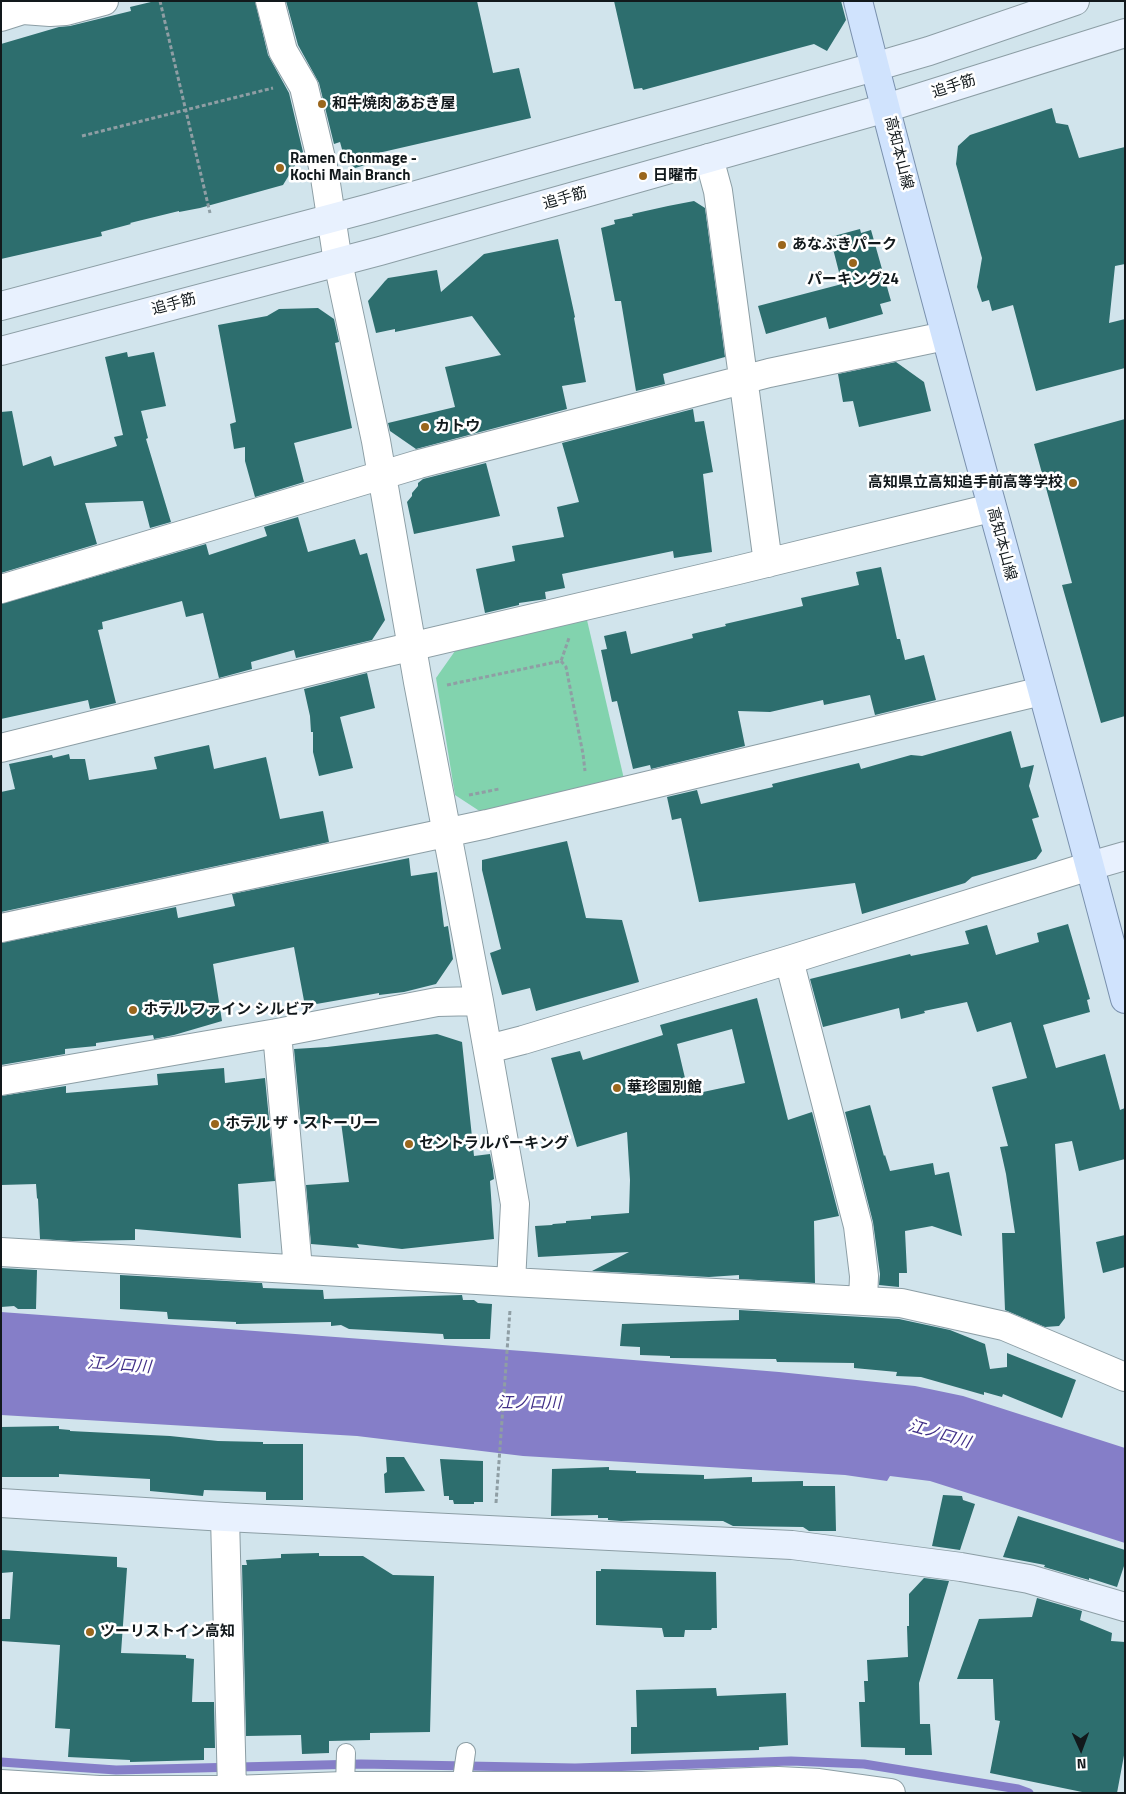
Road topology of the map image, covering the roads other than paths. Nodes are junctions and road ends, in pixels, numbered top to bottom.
1 (104, 1) edge
2 (270, 1) edge
3 (858, 1) edge
4 (1075, 1) edge
5 (1, 17) edge
6 (1125, 32) edge
7 (874, 67) junction
8 (886, 108) junction
9 (710, 158) junction
10 (330, 218) junction
11 (338, 262) junction
12 (1, 306) edge
13 (945, 336) junction
14 (1, 351) edge
15 (744, 381) junction
16 (382, 475) junction
17 (991, 508) junction
18 (768, 562) junction
19 (1, 590) edge
20 (412, 647) junction
21 (1042, 691) junction
22 (1, 748) edge
23 (446, 833) junction
24 (1125, 856) edge
25 (1090, 866) junction
26 (1, 928) edge
27 (789, 960) junction
28 (1125, 999) edge
29 (479, 1000) junction
30 (277, 1033) junction
31 (488, 1049) junction
32 (1, 1081) edge
33 (1, 1252) edge
34 (298, 1269) junction
35 (511, 1282) junction
36 (864, 1301) junction
37 (1125, 1376) edge
38 (1, 1503) edge
39 (225, 1517) junction
40 (1125, 1607) edge
41 (466, 1752) dead end
42 (346, 1753) dead end
43 (242, 1781) edge
44 (1, 1784) edge
45 (345, 1786) junction
46 (461, 1786) junction
47 (736, 1788) edge
48 (642, 1790) edge
49 (891, 1793) edge

1 - 5 street
2 - 10 street
3 - 7 main road, 高知本山線
4 - 7 street
6 - 8 street, 追手筋
7 - 8 main road, 高知本山線
7 - 10 street
8 - 9 street, 追手筋
8 - 13 main road, 高知本山線
9 - 11 street, 追手筋
9 - 15 street
10 - 11 street
10 - 12 street
11 - 14 street, 追手筋
11 - 16 street
13 - 15 street
13 - 17 main road, 高知本山線
15 - 16 street
15 - 18 street
16 - 19 street
16 - 20 street
17 - 18 street
17 - 21 main road, 高知本山線
18 - 20 street
20 - 22 street
20 - 23 street
21 - 23 street
21 - 25 main road, 高知本山線
23 - 26 street
23 - 29 street
24 - 25 street
25 - 27 street
25 - 28 main road, 高知本山線
27 - 31 street
27 - 36 street
29 - 30 street
29 - 31 street
30 - 32 street
30 - 34 street
31 - 35 street
33 - 34 street
34 - 35 street
35 - 36 street
36 - 37 street
38 - 39 street
39 - 40 street
39 - 43 street
41 - 46 lane
42 - 45 lane
43 - 44 street
43 - 45 street
45 - 46 street
46 - 48 street
47 - 48 street
47 - 49 street

